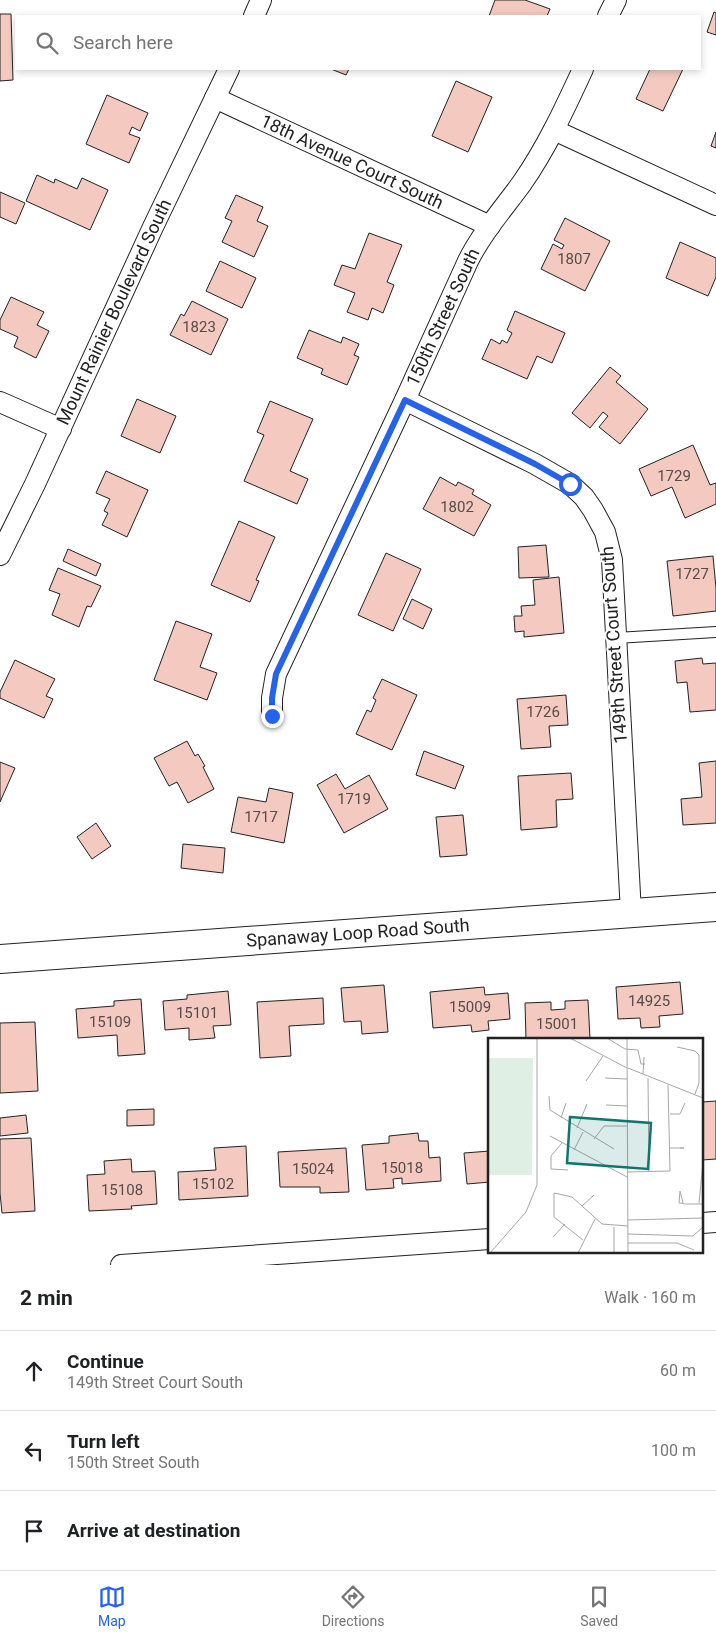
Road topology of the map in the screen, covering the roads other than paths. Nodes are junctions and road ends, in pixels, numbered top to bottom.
1 (261, 0) edge
2 (616, 0) edge
3 (254, 15) edge
4 (608, 15) edge
5 (229, 70) edge
6 (583, 70) edge
7 (215, 98) junction
8 (554, 130) junction
9 (716, 205) edge
10 (490, 226) junction
11 (405, 400) junction
12 (0, 402) edge
13 (61, 429) junction
14 (0, 555) edge
15 (716, 632) edge
16 (616, 638) junction
17 (272, 716) dead end
18 (716, 907) edge
19 (631, 913) junction
20 (0, 959) edge
21 (488, 1239) edge
22 (121, 1265) edge

1 - 3 street
2 - 4 street
5 - 7 street, Mount Rainier Boulevard South
6 - 8 street, 150th Street South
7 - 10 street, 18th Avenue Court South
7 - 13 street, Mount Rainier Boulevard South
8 - 9 street
8 - 10 street, 150th Street South
10 - 11 street, 150th Street South
11 - 16 street, 149th Street Court South
11 - 17 street, 150th Street South
12 - 13 street
13 - 14 street, Mount Rainier Boulevard South
15 - 16 lane
16 - 19 street, 149th Street Court South
18 - 19 main road, Spanaway Loop Road South
19 - 20 main road, Spanaway Loop Road South
21 - 22 street

